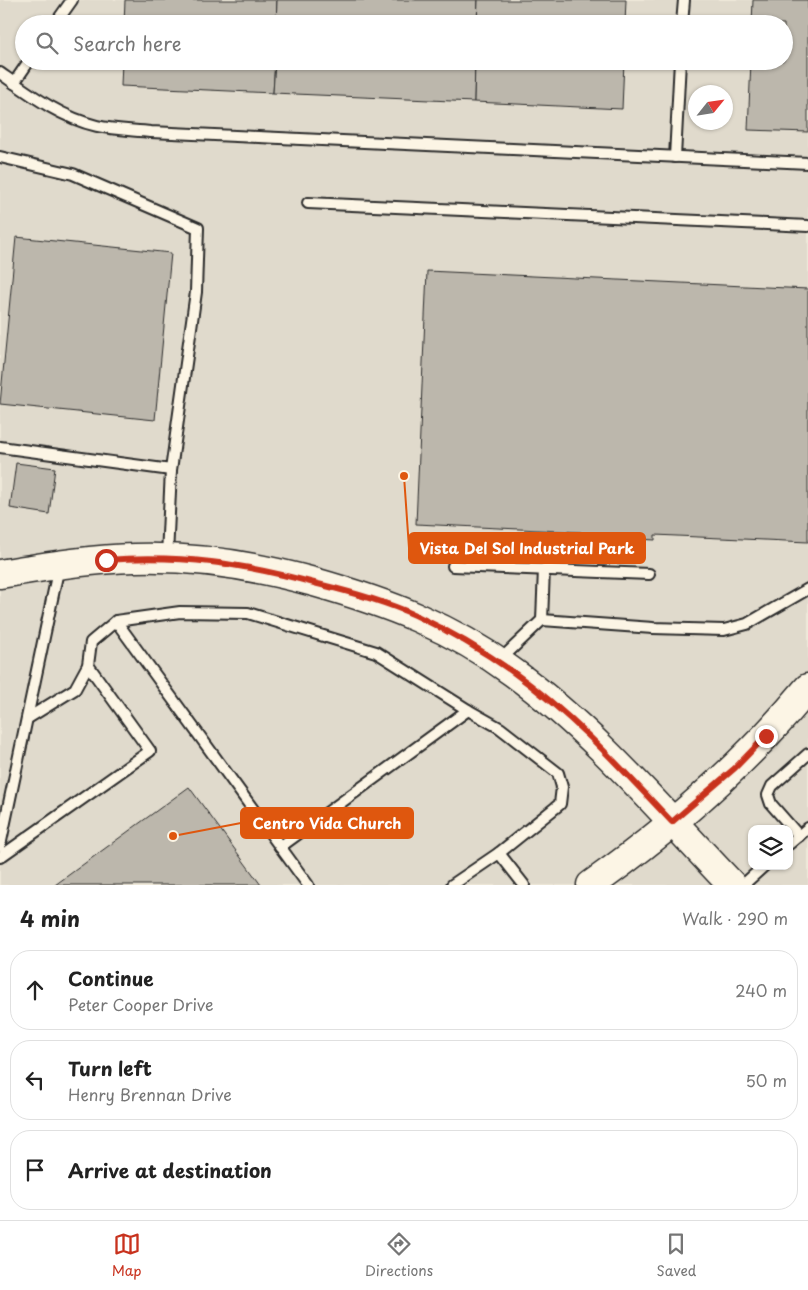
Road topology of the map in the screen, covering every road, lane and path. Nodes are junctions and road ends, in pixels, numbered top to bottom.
1 (72, 0) edge
2 (684, 0) edge
3 (61, 15) edge
4 (683, 15) edge
5 (23, 70) edge
6 (680, 70) edge
7 (0, 73) edge
8 (14, 83) junction
9 (0, 157) edge
10 (676, 157) junction
11 (808, 163) edge
12 (308, 203) dead end
13 (808, 226) edge
14 (0, 448) edge
15 (172, 470) junction
16 (167, 558) junction
17 (60, 566) junction
18 (454, 566) dead end
19 (544, 569) junction
20 (1, 571) edge
21 (649, 574) dead end
22 (808, 589) edge
23 (542, 620) junction
24 (116, 621) junction
25 (498, 662) junction
26 (88, 665) junction
27 (808, 688) edge
28 (468, 710) junction
29 (28, 718) junction
30 (808, 754) edge
31 (672, 822) junction
32 (808, 828) edge
33 (798, 836) junction
34 (793, 840) edge
35 (0, 846) edge
36 (280, 847) junction
37 (499, 854) junction
38 (0, 857) edge
39 (760, 870) edge
40 (308, 885) edge
41 (452, 885) edge
42 (524, 885) edge
43 (592, 885) edge
44 (732, 885) edge
45 (743, 885) edge

1 - 3 lane
2 - 4 lane
5 - 8 lane
6 - 10 lane
7 - 8 lane
8 - 10 lane
9 - 15 lane
10 - 11 lane
12 - 13 lane
14 - 15 lane
15 - 16 lane
16 - 17 street
16 - 25 street
17 - 20 street
17 - 29 lane
18 - 19 lane
19 - 21 lane
19 - 23 lane
22 - 23 lane
23 - 25 lane
24 - 26 lane
24 - 28 lane
24 - 36 lane
25 - 31 street
26 - 29 lane
26 - 38 lane
27 - 31 street
28 - 36 lane
28 - 37 lane
29 - 35 lane
30 - 33 lane
31 - 43 street
31 - 44 street
32 - 33 lane
33 - 34 lane
36 - 40 lane
37 - 41 lane
37 - 42 lane
39 - 45 lane

